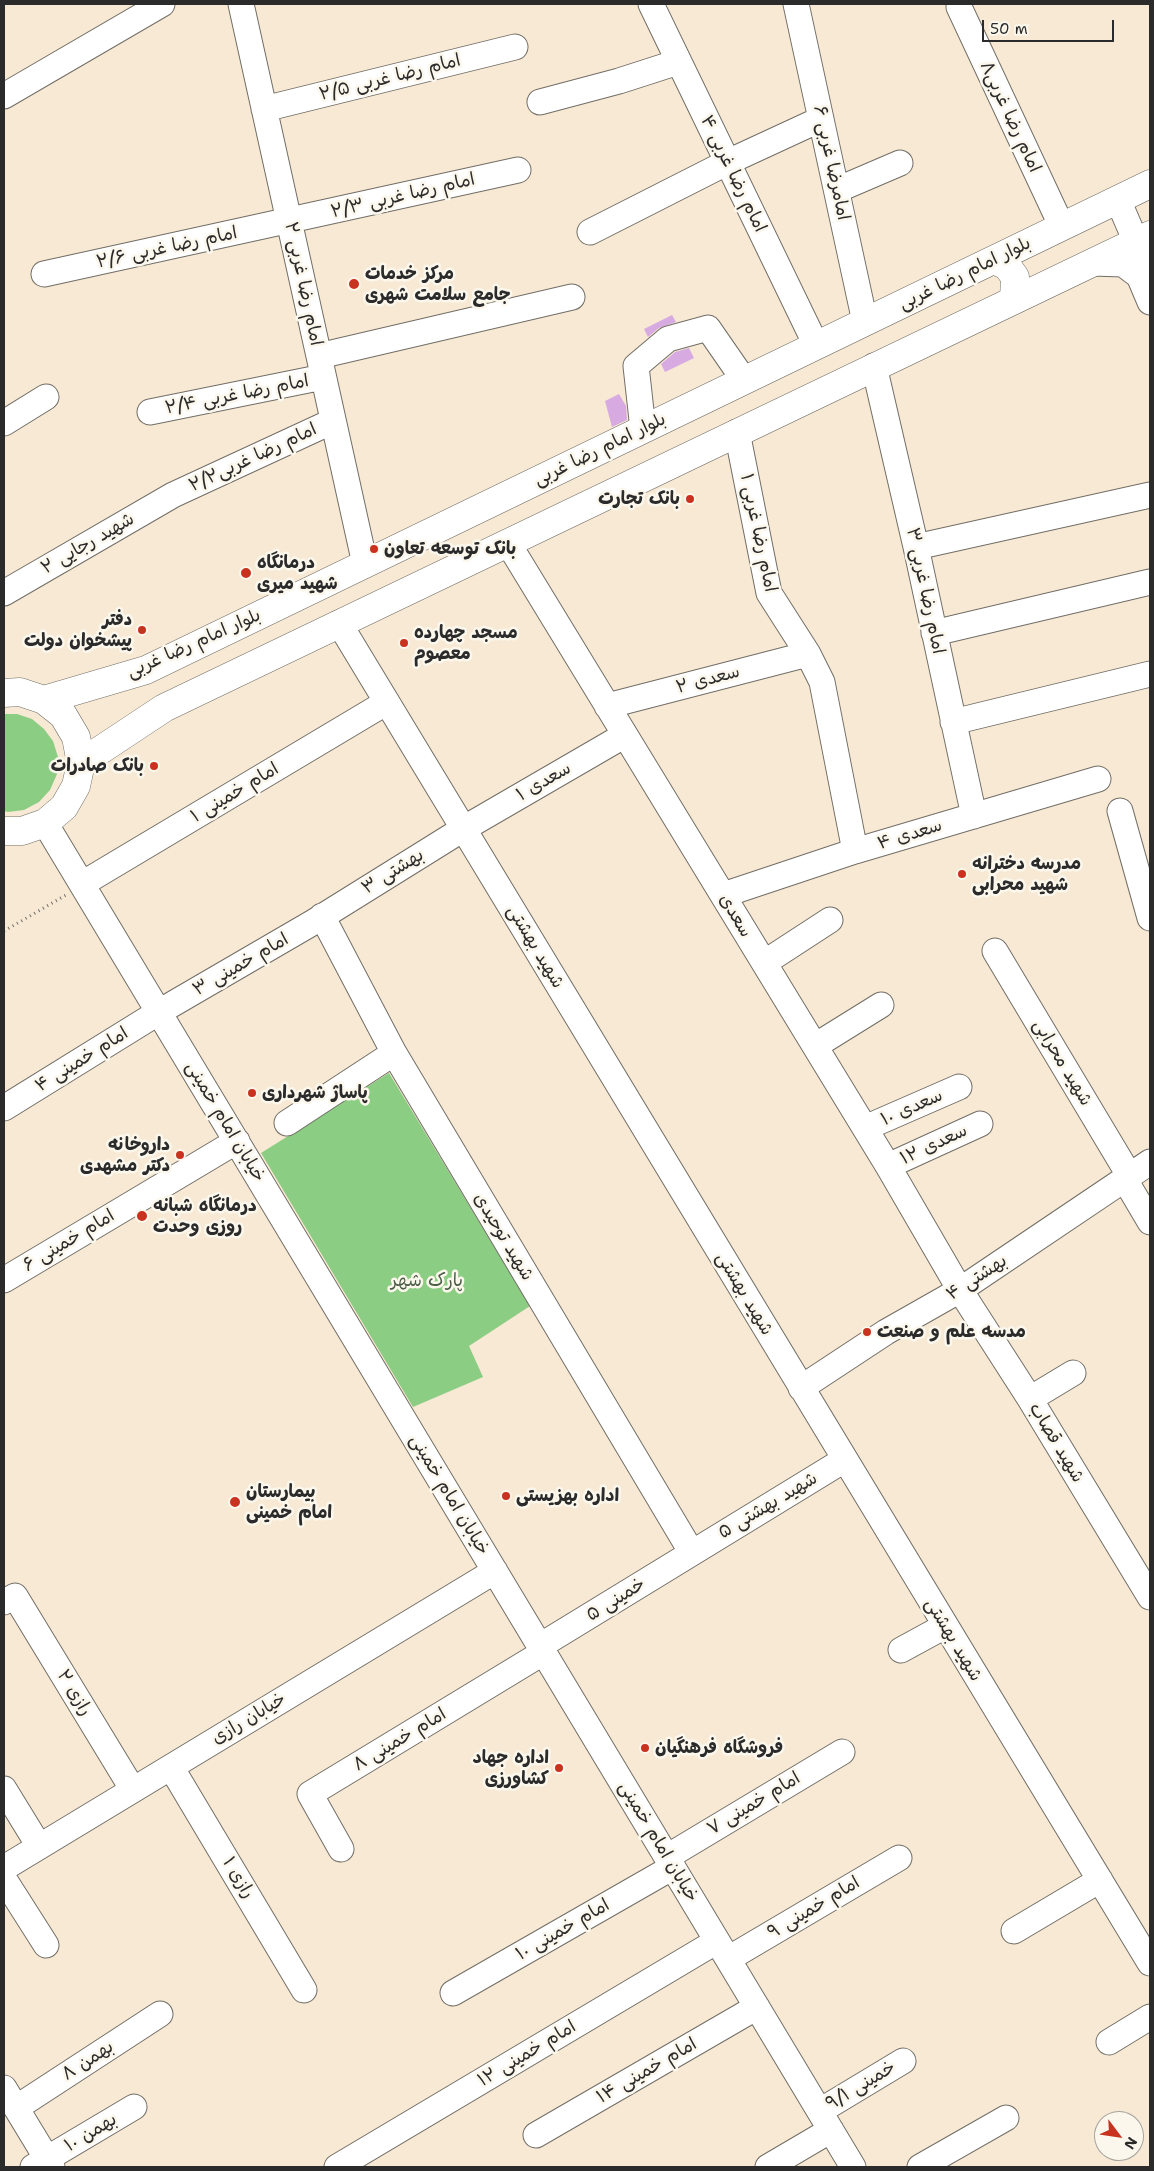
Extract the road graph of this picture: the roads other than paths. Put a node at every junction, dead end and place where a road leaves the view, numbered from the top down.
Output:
1 (162, 4) edge
2 (241, 4) edge
3 (651, 4) edge
4 (796, 4) edge
5 (959, 7) dead end
6 (516, 47) dead end
7 (678, 62) junction
8 (4, 96) edge
9 (540, 102) dead end
10 (264, 109) junction
11 (821, 119) junction
12 (728, 162) junction
13 (900, 163) dead end
14 (518, 170) dead end
15 (1150, 184) edge
16 (837, 190) junction
17 (1112, 203) junction
18 (289, 222) junction
19 (1062, 227) junction
20 (590, 232) dead end
21 (1138, 241) edge
22 (994, 260) junction
23 (1092, 262) junction
24 (1150, 271) edge
25 (44, 274) dead end
26 (572, 297) dead end
27 (1014, 300) junction
28 (1150, 302) edge
29 (865, 322) junction
30 (816, 345) junction
31 (874, 366) junction
32 (321, 367) junction
33 (744, 380) junction
34 (46, 397) dead end
35 (150, 412) dead end
36 (333, 421) junction
37 (4, 423) edge
38 (643, 429) junction
39 (737, 432) junction
40 (173, 495) joint
41 (1150, 495) edge
42 (508, 542) junction
43 (916, 547) junction
44 (365, 564) junction
45 (1150, 582) edge
46 (4, 592) edge
47 (339, 623) junction
48 (934, 633) junction
49 (808, 654) junction
50 (1150, 674) edge
51 (4, 693) edge
52 (44, 700) junction
53 (387, 702) junction
54 (607, 706) junction
55 (953, 722) junction
56 (625, 735) junction
57 (81, 763) junction
58 (1098, 779) dead end
59 (1120, 811) dead end
60 (974, 816) junction
61 (45, 823) junction
62 (463, 829) junction
63 (4, 831) edge
64 (855, 851) junction
65 (82, 884) junction
66 (722, 895) junction
67 (1148, 902) edge
68 (322, 916) junction
69 (830, 920) dead end
70 (995, 951) dead end
71 (764, 962) junction
72 (881, 1005) dead end
73 (159, 1012) junction
74 (815, 1046) junction
75 (394, 1053) junction
76 (959, 1087) dead end
77 (4, 1108) edge
78 (287, 1122) dead end
79 (980, 1124) dead end
80 (865, 1128) junction
81 (237, 1142) junction
82 (1150, 1162) edge
83 (888, 1166) junction
84 (1127, 1177) junction
85 (1150, 1222) edge
86 (4, 1280) edge
87 (960, 1290) junction
88 (1073, 1373) dead end
89 (801, 1388) junction
90 (1030, 1399) junction
91 (844, 1460) junction
92 (692, 1553) junction
93 (495, 1571) junction
94 (1150, 1597) edge
95 (9, 1599) edge
96 (945, 1626) junction
97 (542, 1649) junction
98 (901, 1650) dead end
99 (842, 1752) dead end
100 (171, 1766) junction
101 (4, 1789) edge
102 (133, 1790) junction
103 (39, 1846) junction
104 (341, 1849) dead end
105 (899, 1858) dead end
106 (670, 1862) junction
107 (4, 1868) edge
108 (4, 1879) edge
109 (1100, 1880) junction
110 (1014, 1931) dead end
111 (46, 1944) dead end
112 (723, 1950) junction
113 (1150, 1963) edge
114 (304, 1990) dead end
115 (453, 1994) dead end
116 (757, 2007) junction
117 (160, 2014) dead end
118 (1150, 2017) edge
119 (1109, 2042) dead end
120 (903, 2061) dead end
121 (10, 2098) edge
122 (134, 2107) dead end
123 (1006, 2118) dead end
124 (825, 2121) junction
125 (536, 2135) dead end
126 (44, 2165) edge
127 (337, 2167) edge
128 (768, 2167) edge
129 (853, 2167) edge
130 (920, 2167) edge

1 - 8 street
2 - 10 street, امام رضا غربی ۲
3 - 7 street, امام رضا غربی ۴
4 - 11 street, امامرضا غربی ۶
5 - 19 street, امام رضا غربی۸
6 - 10 street, امام رضا غربی ۲/۵
7 - 9 street
7 - 12 street, امام رضا غربی ۴
10 - 18 street, امام رضا غربی ۲
11 - 12 street
11 - 16 street, امامرضا غربی ۶
12 - 20 street
12 - 30 street, امام رضا غربی ۴
13 - 16 street
14 - 18 street, امام رضا غربی ۲/۳
15 - 17 main road, بلوار امام رضا غربی
16 - 29 street, امامرضا غربی ۶
17 - 19 main road, بلوار امام رضا غربی
17 - 21 street
18 - 25 street, امام رضا غربی ۲/۶
18 - 32 street, امام رضا غربی ۲
19 - 22 main road, بلوار امام رضا غربی
21 - 23 main road
21 - 24 street
22 - 27 main road
22 - 29 main road, بلوار امام رضا غربی
23 - 27 main road
23 - 28 street
26 - 32 street, امام رضا غربی ۲/۴
27 - 31 main road
29 - 30 main road, بلوار امام رضا غربی
30 - 33 main road, بلوار امام رضا غربی
31 - 39 main road
31 - 43 street, امام رضا غربی ۳
32 - 35 street, امام رضا غربی ۲/۴
32 - 36 street, امام رضا غربی ۲
33 - 38 main road, بلوار امام رضا غربی
33 - 38 street
34 - 37 street
36 - 40 street, امام رضا غربی۲/۲
36 - 44 street, امام رضا غربی ۲
38 - 44 main road, بلوار امام رضا غربی
39 - 42 main road
39 - 49 street, امام رضا غربی ۱
40 - 46 street, شهید رجایی ۲
41 - 43 street
42 - 47 main road
42 - 54 street, سعدی
43 - 48 street, امام رضا غربی ۳
44 - 52 main road, بلوار امام رضا غربی
45 - 48 street
47 - 53 street, شهید بهشتی
47 - 57 main road
48 - 55 street, امام رضا غربی ۳
49 - 54 street, سعدی ۲
49 - 64 street, امام رضا غربی ۱
50 - 55 street
51 - 52 main road
52 - 57 main road
53 - 62 street, شهید بهشتی
53 - 65 street, امام خمینی ۱
54 - 56 street, سعدی
55 - 60 street, امام رضا غربی ۳
56 - 62 street, سعدی ۱
56 - 66 street, سعدی
57 - 61 main road
58 - 60 street, سعدی ۴
59 - 67 street
60 - 64 street, سعدی ۴
61 - 63 main road
61 - 65 street, خیابان امام خمینی
62 - 68 street, بهشتی ۳
62 - 89 street, شهید بهشتی
64 - 66 street, سعدی ۴
65 - 73 street, خیابان امام خمینی
66 - 71 street, سعدی
68 - 73 street, امام خمینی ۳
68 - 75 street, شهید توحیدی
69 - 71 street
70 - 84 street, شهید محرابی
71 - 74 street, سعدی
72 - 74 street
73 - 77 street, امام خمینی ۴
73 - 81 street, خیابان امام خمینی
74 - 80 street, سعدی
75 - 78 street
75 - 92 street, شهید توحیدی
76 - 80 street, سعدی ۱۰
79 - 83 street, سعدی ۱۲
80 - 83 street, سعدی
81 - 86 street, امام خمینی ۶
81 - 93 street, خیابان امام خمینی
82 - 84 street, بهشتی ۴
83 - 87 street, سعدی
84 - 85 street, شهید محرابی
84 - 87 street, بهشتی ۴
87 - 89 street, بهشتی ۴
87 - 90 street, شهید قصاب
88 - 90 street
89 - 91 street, شهید بهشتی
90 - 94 street, شهید قصاب
91 - 92 street, شهید بهشتی ۵
91 - 96 street, شهید بهشتی
92 - 97 street, خمینی ۵
93 - 97 street, خیابان امام خمینی
93 - 100 street, خیابان رازی
95 - 102 street, رازی ۲
96 - 98 street
96 - 109 street, شهید بهشتی
97 - 104 street, امام خمینی ۸
97 - 106 street, خیابان امام خمینی
99 - 106 street, امام خمینی ۷
100 - 102 street, خیابان رازی
100 - 114 street, رازی ۱
101 - 103 street
102 - 103 street, خیابان رازی
103 - 107 street, خیابان رازی
105 - 112 street, امام خمینی ۹
106 - 112 street, خیابان امام خمینی
106 - 115 street, امام خمینی ۱۰
108 - 111 street
109 - 110 street
109 - 113 street, شهید بهشتی
112 - 116 street, خیابان امام خمینی
112 - 127 street, امام خمینی ۱۲
116 - 124 street, خیابان امام خمینی
116 - 125 street, امام خمینی ۱۴
117 - 121 street, بهمن ۸
118 - 119 street
120 - 124 street, خمینی ۹/۱
121 - 126 street
122 - 126 street, بهمن ۱۰
123 - 130 street
124 - 128 street, خمینی ۹/۱
124 - 129 street, خیابان امام خمینی

